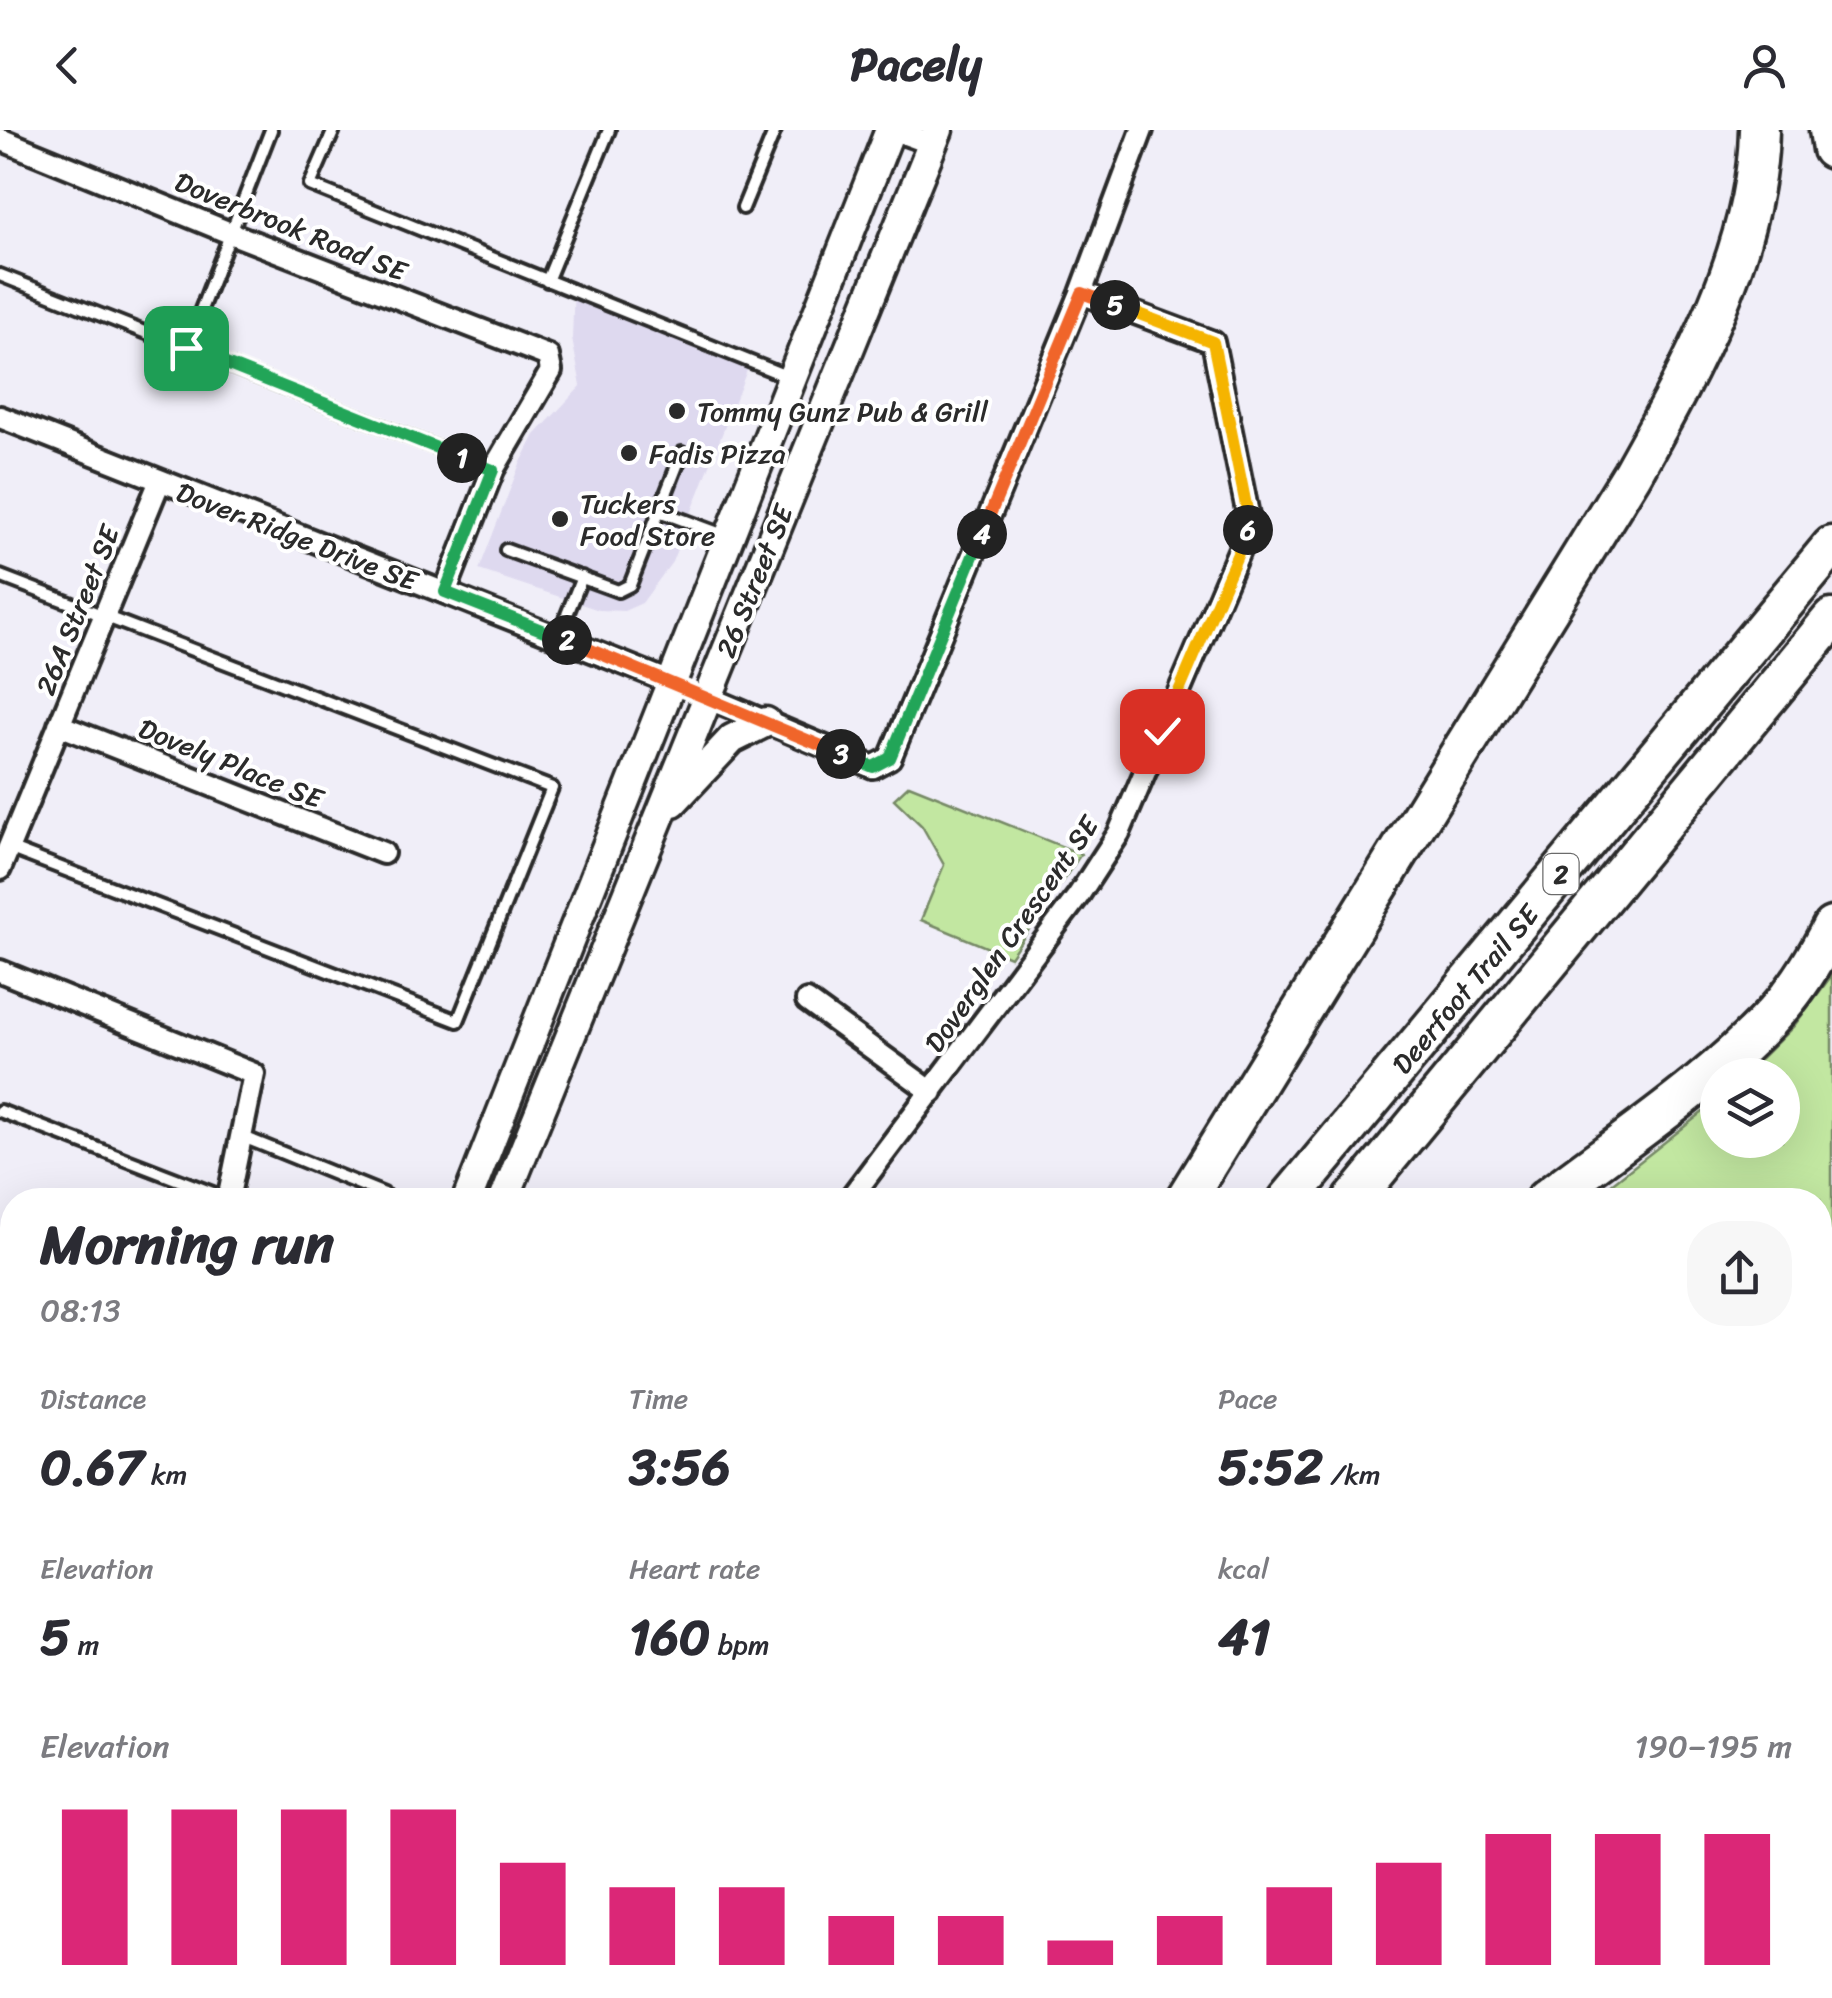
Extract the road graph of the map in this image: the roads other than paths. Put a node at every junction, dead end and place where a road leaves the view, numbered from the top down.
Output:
1 (271, 130) edge
2 (334, 130) edge
3 (609, 130) edge
4 (775, 130) edge
5 (892, 130) edge
6 (1142, 130) edge
7 (1759, 130) edge
8 (1829, 130) edge
9 (936, 137) edge
10 (0, 139) edge
11 (1832, 149) edge
12 (744, 208) dead end
13 (230, 233) junction
14 (0, 274) edge
15 (547, 281) junction
16 (1082, 293) junction
17 (186, 348) junction
18 (792, 378) junction
19 (0, 418) edge
20 (682, 453) dead end
21 (493, 470) junction
22 (159, 483) junction
23 (659, 511) junction
24 (730, 537) junction
25 (1832, 546) edge
26 (506, 550) dead end
27 (0, 576) edge
28 (582, 577) junction
29 (445, 592) junction
30 (104, 617) junction
31 (1832, 619) edge
32 (558, 637) junction
33 (673, 683) junction
34 (707, 697) junction
35 (766, 722) junction
36 (59, 725) junction
37 (658, 818) junction
38 (8, 848) junction
39 (383, 852) dead end
40 (0, 870) edge
41 (1832, 928) edge
42 (0, 971) edge
43 (808, 1002) dead end
44 (932, 1092) junction
45 (0, 1111) edge
46 (241, 1136) junction
47 (197, 1188) edge
48 (230, 1188) edge
49 (369, 1188) edge
50 (472, 1188) edge
51 (509, 1188) edge
52 (858, 1188) edge
53 (1192, 1188) edge
54 (1298, 1188) edge
55 (1363, 1188) edge
56 (1560, 1188) edge

1 - 13 lane
2 - 15 lane
3 - 15 lane
4 - 12 lane
5 - 9 street
5 - 18 street, 26 Street SE
6 - 16 street
7 - 53 highway
8 - 11 highway
9 - 34 street, 26 Street SE
10 - 13 street, Doverbrook Road SE
13 - 17 lane
13 - 21 street, Doverbrook Road SE
14 - 17 lane
15 - 18 lane
16 - 35 street
16 - 44 street, Doverglen Crescent SE
17 - 21 lane
18 - 24 street, 26 Street SE
19 - 22 street, Dover Ridge Drive SE
20 - 23 lane
21 - 29 street
22 - 29 street, Dover Ridge Drive SE
22 - 30 street, 26A Street SE
23 - 24 lane
23 - 28 lane
24 - 33 street, 26 Street SE
25 - 54 highway, Deerfoot Trail SE / 2
26 - 28 lane
27 - 30 lane
28 - 32 lane
29 - 32 street, Dover Ridge Drive SE
30 - 36 street, 26A Street SE
30 - 38 lane
31 - 55 highway, Deerfoot Trail SE / 2
32 - 33 street, Dover Ridge Drive SE
33 - 34 street, Dover Ridge Drive SE
33 - 50 street, 26 Street SE
34 - 35 street
34 - 37 street, 26 Street SE
35 - 37 street
36 - 38 street, 26A Street SE
36 - 39 street, Dovely Place SE
37 - 51 street, 26 Street SE
38 - 40 street, 26A Street SE
41 - 56 highway
42 - 46 street
43 - 44 street
44 - 52 street, Doverglen Crescent SE
45 - 47 lane
46 - 48 street
46 - 49 lane

